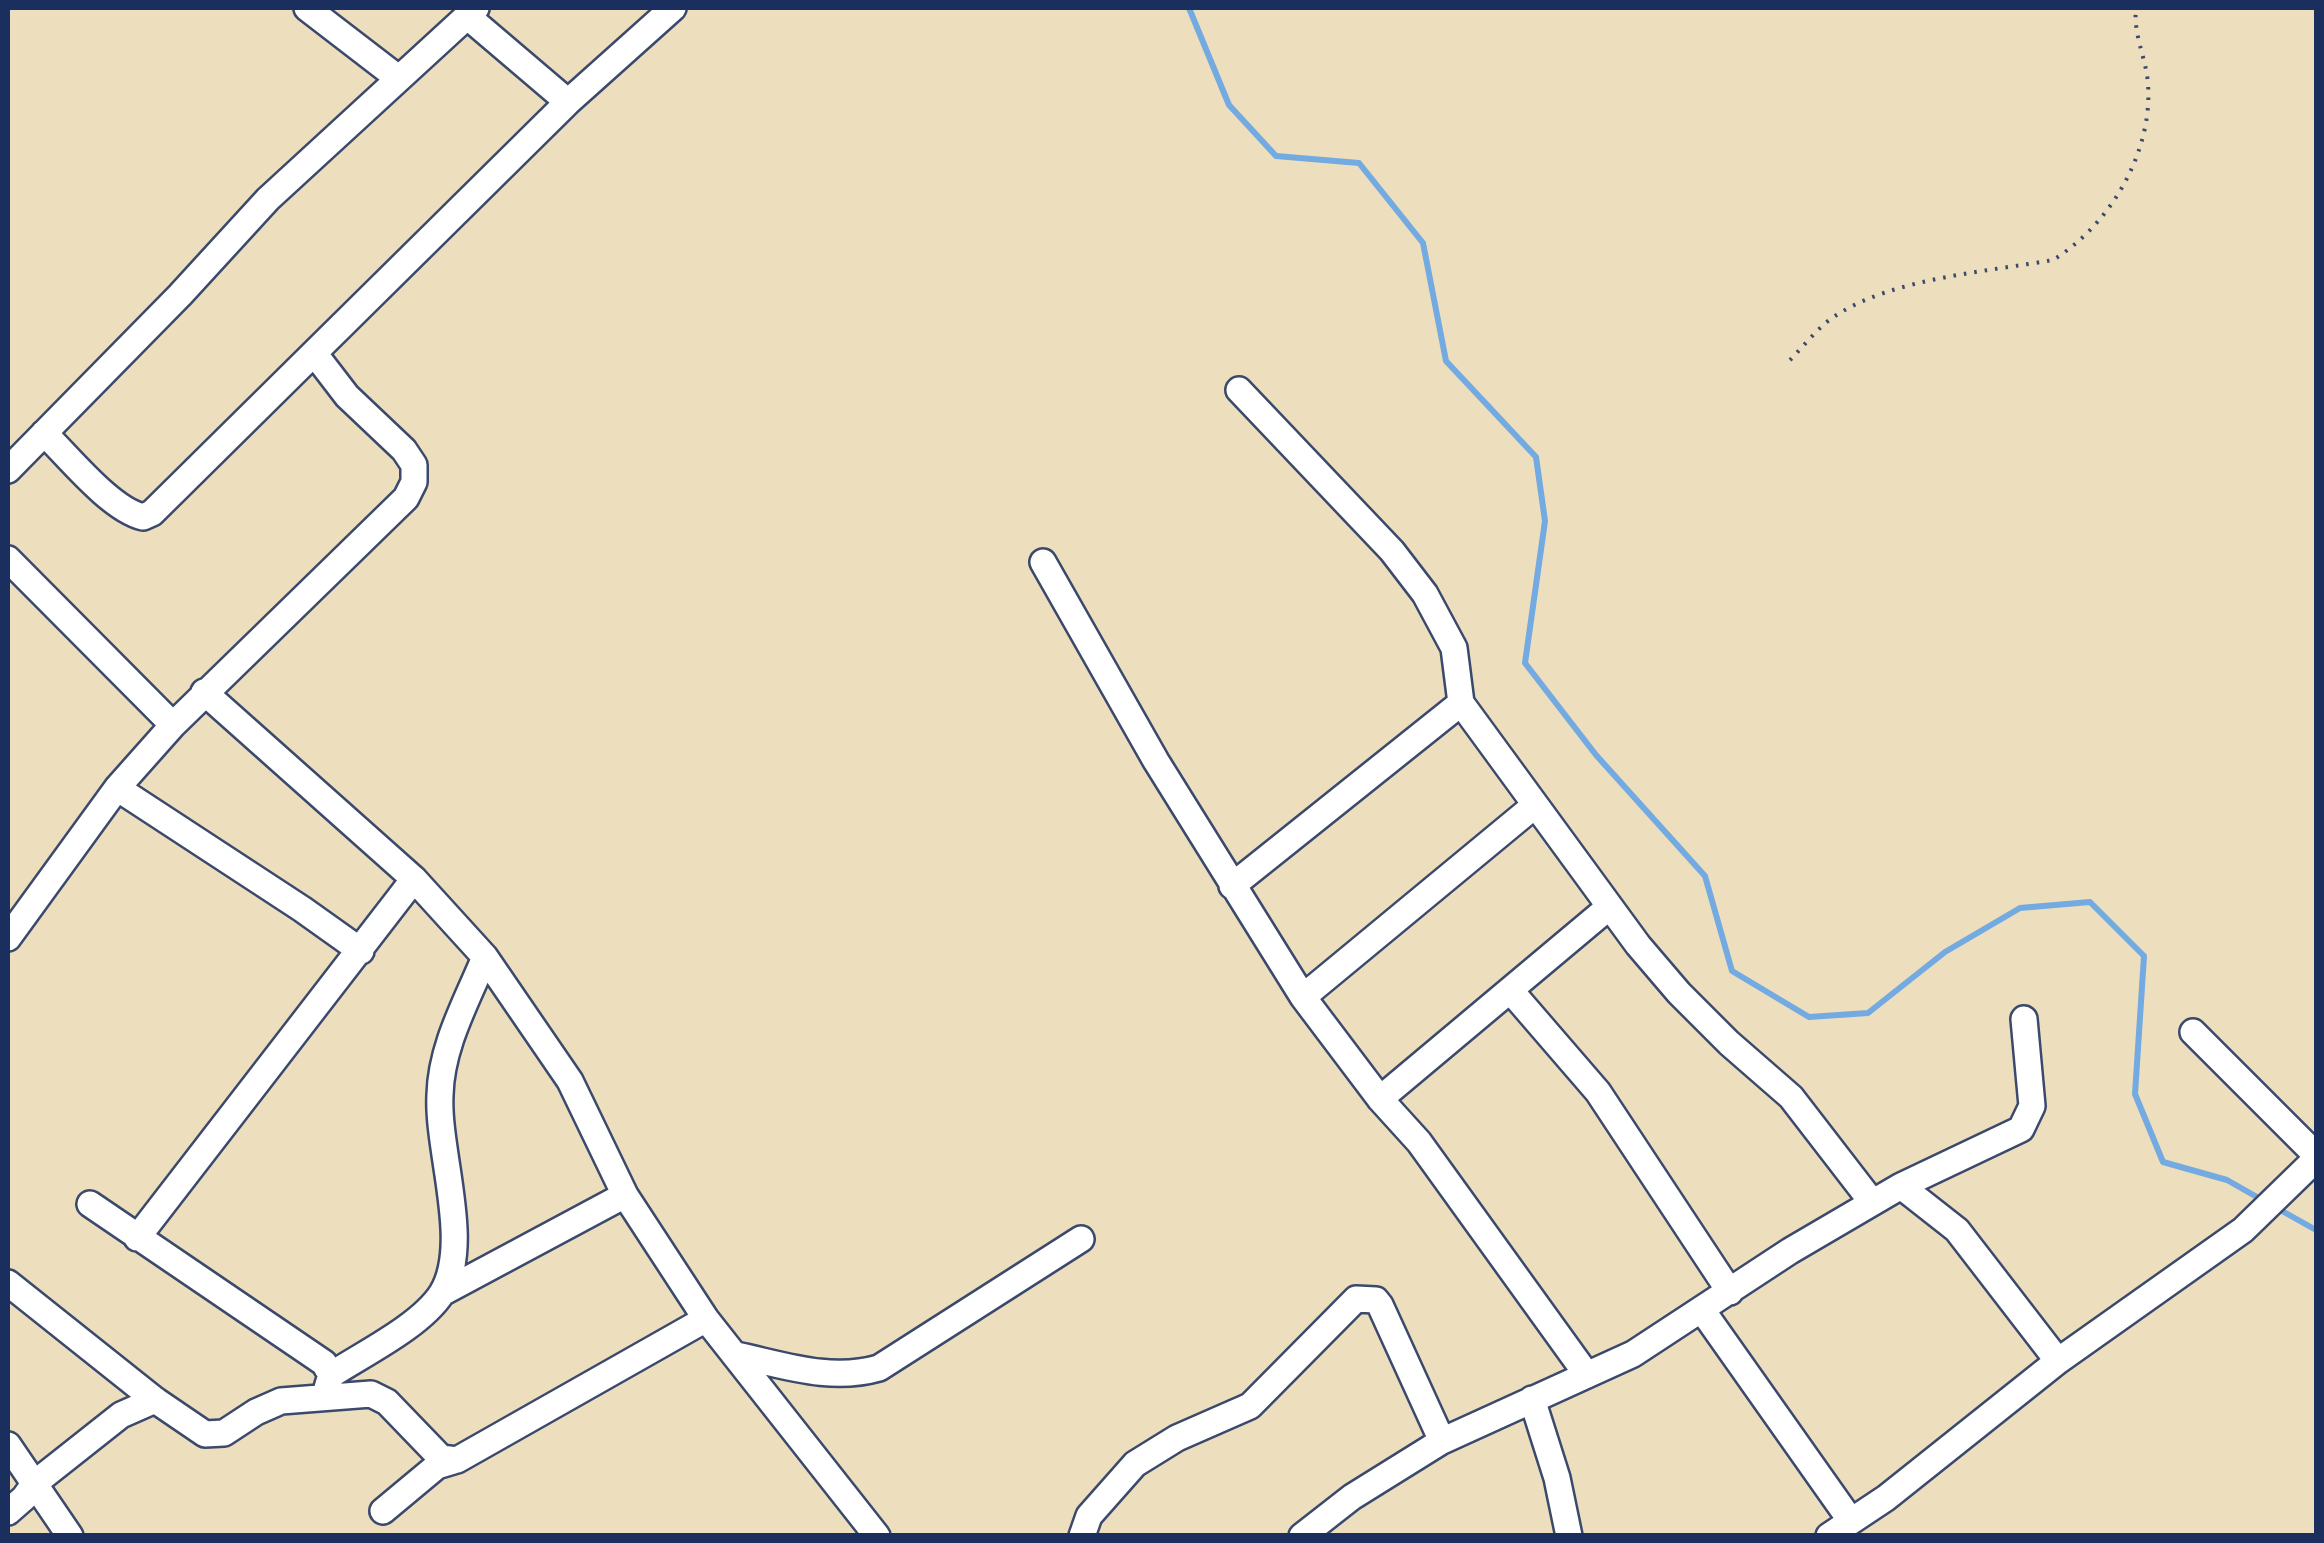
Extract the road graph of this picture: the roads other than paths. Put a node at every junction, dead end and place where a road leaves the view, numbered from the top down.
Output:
1 (307, 8) edge
2 (672, 8) edge
3 (472, 12) edge
4 (398, 78) junction
5 (568, 102) junction
6 (314, 354) junction
7 (1239, 390) dead end
8 (44, 433) junction
9 (8, 470) edge
10 (8, 558) edge
11 (1043, 562) dead end
12 (204, 692) junction
13 (1461, 702) junction
14 (172, 725) junction
15 (117, 788) junction
16 (1534, 806) junction
17 (414, 880) junction
18 (1232, 886) junction
19 (1609, 907) junction
20 (8, 936) edge
21 (360, 951) junction
22 (485, 957) junction
23 (1510, 990) junction
24 (1303, 997) junction
25 (2024, 1019) dead end
26 (2193, 1032) dead end
27 (1380, 1099) junction
28 (2316, 1157) edge
29 (1901, 1186) junction
30 (625, 1195) junction
31 (1872, 1202) junction
32 (90, 1204) dead end
33 (137, 1238) junction
34 (1081, 1239) dead end
35 (8, 1282) edge
36 (1730, 1292) junction
37 (442, 1293) junction
38 (1702, 1310) junction
39 (706, 1319) junction
40 (736, 1354) junction
41 (2058, 1361) junction
42 (330, 1375) junction
43 (1587, 1375) junction
44 (319, 1399) junction
45 (1532, 1399) junction
46 (155, 1400) junction
47 (1442, 1441) junction
48 (8, 1445) edge
49 (457, 1460) junction
50 (35, 1482) junction
51 (8, 1512) edge
52 (384, 1512) dead end
53 (1840, 1528) edge
54 (70, 1536) edge
55 (877, 1536) edge
56 (1082, 1536) edge
57 (1302, 1536) edge
58 (1569, 1536) edge

1 - 4 street
2 - 5 street
3 - 4 street
3 - 5 street
4 - 8 street
5 - 6 street
6 - 8 street
6 - 12 street
7 - 13 street
8 - 9 street
10 - 14 street
11 - 18 street
12 - 14 street
12 - 17 street
13 - 16 street
13 - 18 street
14 - 15 street
15 - 20 street
15 - 21 street
16 - 19 street
16 - 24 street
17 - 21 street
17 - 22 street
18 - 24 street
19 - 23 street
19 - 31 street
21 - 33 street
22 - 30 street
22 - 37 street
23 - 27 street
23 - 36 street
24 - 27 street
25 - 29 street
26 - 28 street
27 - 43 street
28 - 41 street
29 - 31 street
29 - 41 street
30 - 37 street
30 - 39 street
31 - 36 street
32 - 33 street
33 - 42 street
34 - 40 street
35 - 46 street
36 - 38 street
37 - 42 street
38 - 43 street
38 - 53 street
39 - 40 street
39 - 49 street
40 - 55 street
41 - 53 street
42 - 44 street
43 - 45 street
44 - 46 street
44 - 49 street
45 - 47 street
45 - 58 street
46 - 50 street
47 - 56 street
47 - 57 street
48 - 50 street
49 - 52 street
50 - 51 street
50 - 54 street

